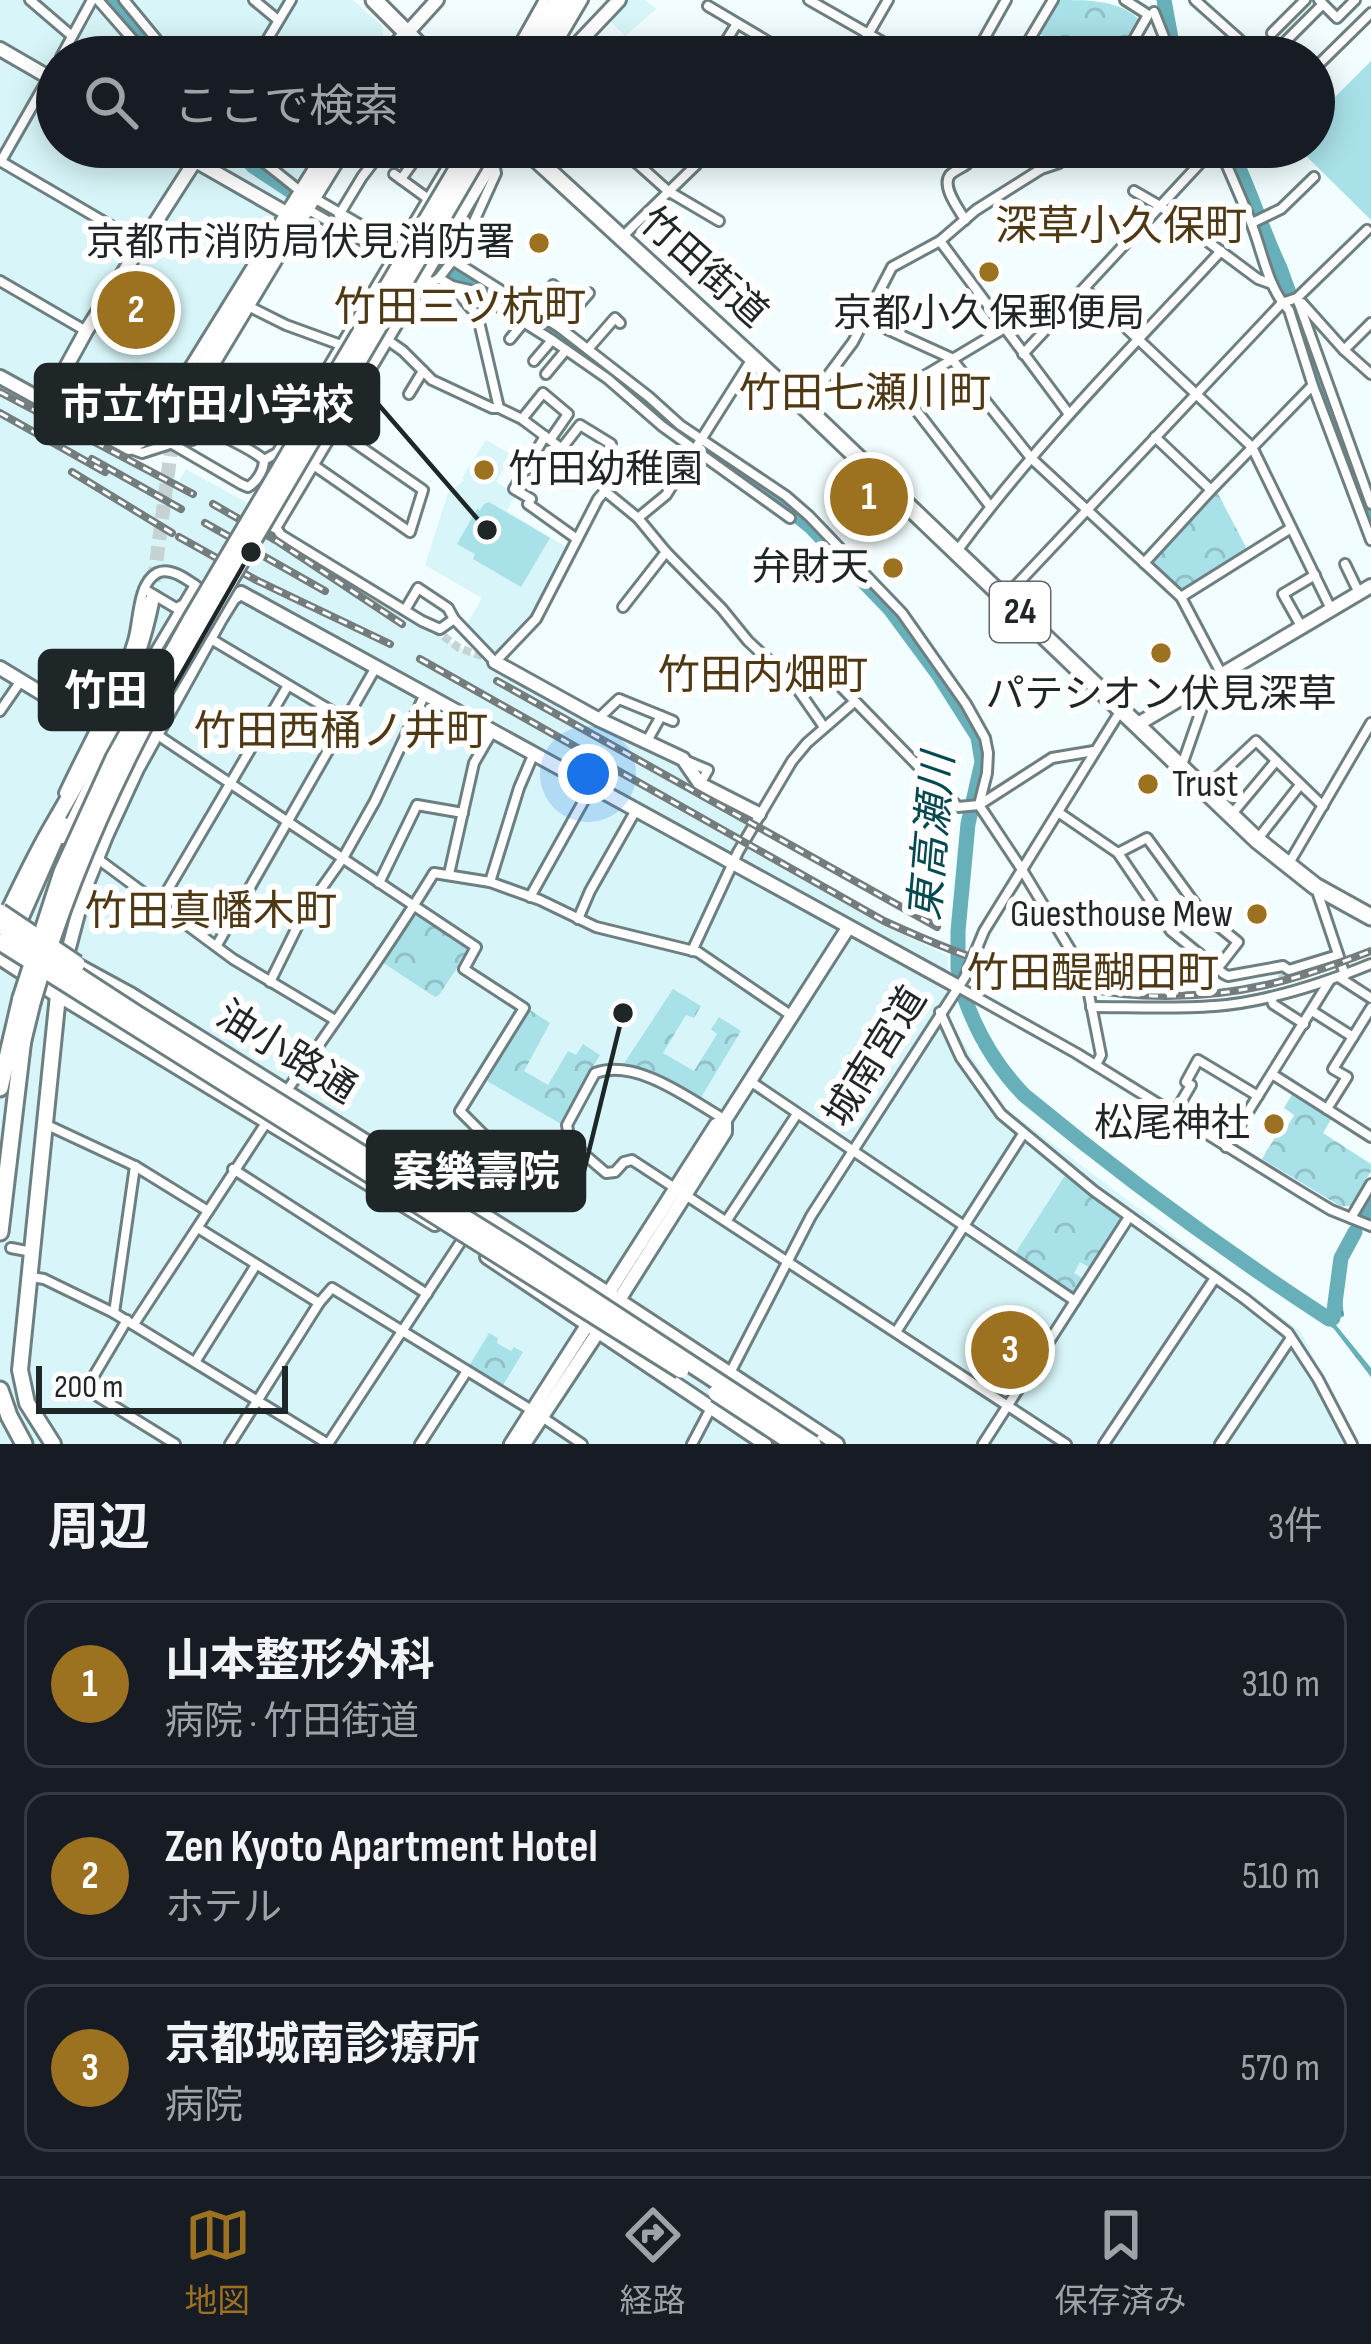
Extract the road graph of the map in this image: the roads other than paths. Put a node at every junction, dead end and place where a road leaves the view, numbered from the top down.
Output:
1 (30, 0) edge
2 (95, 0) edge
3 (124, 0) edge
4 (254, 0) edge
5 (291, 0) edge
6 (374, 0) edge
7 (436, 0) edge
8 (544, 0) edge
9 (557, 0) edge
10 (571, 0) edge
11 (583, 0) edge
12 (619, 0) edge
13 (809, 0) edge
14 (888, 0) edge
15 (1006, 0) edge
16 (1053, 0) edge
17 (1196, 0) edge
18 (1305, 0) edge
19 (1355, 0) edge
20 (1128, 1) edge
21 (1321, 2) edge
22 (1162, 3) dead end
23 (708, 6) dead end
24 (1371, 13) edge
25 (1151, 14) junction
26 (1337, 18) junction
27 (278, 20) junction
28 (736, 25) junction
29 (407, 33) junction
30 (1272, 33) dead end
31 (868, 34) junction
32 (1348, 34) junction
33 (72, 36) joint
34 (128, 36) edge
35 (154, 36) edge
36 (269, 36) edge
37 (404, 36) edge
38 (406, 36) edge
39 (410, 36) edge
40 (524, 36) edge
41 (536, 36) edge
42 (550, 36) edge
43 (562, 36) edge
44 (583, 36) edge
45 (729, 36) edge
46 (756, 36) edge
47 (872, 36) edge
48 (986, 36) edge
49 (1032, 36) edge
50 (1137, 36) edge
51 (1161, 36) edge
52 (1235, 36) edge
53 (1289, 36) edge
54 (1335, 47) edge
55 (0, 49) edge
56 (36, 69) edge
57 (36, 105) edge
58 (0, 161) edge
59 (190, 168) edge
60 (220, 168) edge
61 (268, 168) edge
62 (320, 168) edge
63 (329, 168) edge
64 (369, 168) edge
65 (409, 168) edge
66 (446, 168) edge
67 (458, 168) edge
68 (483, 168) edge
69 (484, 168) edge
70 (495, 168) edge
71 (545, 168) edge
72 (642, 168) edge
73 (694, 168) edge
74 (961, 168) edge
75 (1044, 168) edge
76 (1197, 168) edge
77 (1227, 168) edge
78 (1314, 177) dead end
79 (1134, 190) dead end
80 (668, 191) junction
81 (428, 198) junction
82 (1160, 206) junction
83 (300, 207) junction
84 (339, 215) junction
85 (965, 220) junction
86 (718, 221) dead end
87 (1254, 222) junction
88 (1366, 230) dead end
89 (620, 238) junction
90 (402, 241) junction
91 (940, 241) junction
92 (142, 244) junction
93 (1221, 251) junction
94 (436, 255) junction
95 (393, 256) junction
96 (451, 264) junction
97 (432, 277) junction
98 (0, 281) edge
99 (1273, 284) junction
100 (452, 286) junction
101 (553, 286) dead end
102 (1085, 289) junction
103 (589, 293) dead end
104 (1290, 300) junction
105 (522, 304) junction
106 (248, 306) junction
107 (577, 306) junction
108 (519, 319) junction
109 (866, 319) junction
110 (1371, 322) edge
111 (620, 323) dead end
112 (559, 327) junction
113 (1003, 329) junction
114 (86, 331) junction
115 (386, 339) junction
116 (510, 339) dead end
117 (1139, 339) junction
118 (552, 340) junction
119 (341, 345) junction
120 (566, 350) junction
121 (588, 350) junction
122 (1345, 350) junction
123 (1024, 354) junction
124 (375, 357) junction
125 (753, 358) junction
126 (951, 358) junction
127 (534, 362) dead end
128 (423, 371) junction
129 (546, 374) dead end
130 (1371, 374) edge
131 (0, 377) edge
132 (1313, 386) junction
133 (1196, 393) junction
134 (409, 394) dead end
135 (46, 402) junction
136 (805, 407) junction
137 (499, 408) junction
138 (1069, 414) junction
139 (522, 419) junction
140 (207, 424) junction
141 (175, 425) tunnel mouth
142 (152, 428) junction
143 (333, 428) junction
144 (1155, 436) junction
145 (548, 438) junction
146 (192, 440) junction
147 (170, 444) junction
148 (611, 444) dead end
149 (699, 446) junction
150 (1252, 447) junction
151 (129, 448) junction
152 (562, 448) junction
153 (185, 452) junction
154 (1031, 458) junction
155 (264, 460) junction
156 (312, 464) junction
157 (593, 473) dead end
158 (254, 483) junction
159 (1211, 490) junction
160 (289, 503) junction
161 (1371, 504) edge
162 (990, 506) junction
163 (1086, 511) junction
164 (638, 518) junction
165 (790, 518) dead end
166 (275, 526) joint
167 (1292, 528) junction
168 (578, 539) junction
169 (1371, 540) edge
170 (957, 551) junction
171 (665, 552) junction
172 (1144, 563) junction
173 (1345, 564) dead end
174 (1315, 575) junction
175 (195, 585) junction
176 (1365, 590) edge
177 (148, 596) junction
178 (1005, 597) junction
179 (1181, 597) junction
180 (184, 604) junction
181 (227, 607) junction
182 (623, 607) dead end
183 (1331, 609) junction
184 (405, 610) junction
185 (454, 619) junction
186 (1301, 626) junction
187 (209, 638) junction
188 (812, 657) dead end
189 (493, 660) junction
190 (376, 667) junction
191 (0, 668) edge
192 (1221, 673) junction
193 (20, 680) junction
194 (287, 686) junction
195 (1197, 688) junction
196 (425, 694) junction
197 (853, 703) junction
198 (1122, 709) junction
199 (0, 711) edge
200 (661, 716) junction
201 (345, 719) junction
202 (598, 719) junction
203 (673, 721) dead end
204 (1371, 723) edge
205 (1138, 724) junction
206 (97, 727) junction
207 (824, 728) junction
208 (493, 731) junction
209 (156, 734) junction
210 (647, 740) junction
211 (1095, 750) junction
212 (534, 754) junction
213 (1276, 761) junction
214 (1181, 767) junction
215 (80, 781) junction
216 (231, 783) junction
217 (1300, 785) junction
218 (592, 786) junction
219 (1204, 790) junction
220 (978, 806) junction
221 (1322, 806) junction
222 (636, 810) junction
223 (1058, 812) junction
224 (463, 813) junction
225 (759, 814) junction
226 (1231, 816) junction
227 (288, 821) junction
228 (58, 830) junction
229 (1257, 841) junction
230 (1118, 854) junction
231 (49, 857) junction
232 (96, 858) junction
233 (343, 858) junction
234 (733, 864) junction
235 (1288, 866) junction
236 (1021, 868) junction
237 (449, 874) junction
238 (490, 882) junction
239 (380, 883) junction
240 (1315, 886) junction
241 (530, 897) junction
242 (160, 903) junction
243 (414, 906) junction
244 (1368, 917) edge
245 (578, 920) junction
246 (3, 924) edge
247 (848, 928) junction
248 (217, 945) junction
249 (692, 951) junction
250 (1, 955) edge
251 (1338, 955) junction
252 (67, 959) junction
253 (1371, 964) edge
254 (1217, 968) junction
255 (1338, 977) junction
256 (270, 982) junction
257 (957, 986) junction
258 (58, 995) junction
259 (1270, 997) junction
260 (1371, 998) edge
261 (27, 1000) junction
262 (1091, 1007) junction
263 (1371, 1008) edge
264 (1312, 1011) junction
265 (940, 1012) junction
266 (792, 1016) junction
267 (334, 1020) junction
268 (1304, 1024) junction
269 (1352, 1037) junction
270 (23, 1038) junction
271 (1096, 1065) junction
272 (1272, 1074) junction
273 (1, 1080) edge
274 (751, 1081) junction
275 (286, 1093) junction
276 (1258, 1096) junction
277 (1327, 1109) junction
278 (797, 1114) junction
279 (1174, 1114) junction
280 (725, 1120) junction
281 (266, 1123) junction
282 (44, 1124) junction
283 (1023, 1134) junction
284 (1371, 1137) edge
285 (1226, 1147) junction
286 (853, 1151) junction
287 (0, 1165) edge
288 (135, 1166) junction
289 (233, 1169) junction
290 (1371, 1184) edge
291 (681, 1190) junction
292 (208, 1210) junction
293 (482, 1213) junction
294 (1129, 1217) junction
295 (1351, 1218) junction
296 (727, 1220) junction
297 (1370, 1225) edge
298 (964, 1226) junction
299 (197, 1228) junction
300 (0, 1232) edge
301 (462, 1240) junction
302 (10, 1248) dead end
303 (32, 1252) junction
304 (486, 1256) junction
305 (788, 1260) junction
306 (256, 1264) junction
307 (30, 1277) junction
308 (1215, 1278) junction
309 (427, 1294) junction
310 (614, 1297) junction
311 (1075, 1301) junction
312 (319, 1303) junction
313 (115, 1313) junction
314 (131, 1322) junction
315 (593, 1328) junction
316 (402, 1331) junction
317 (896, 1331) junction
318 (1291, 1338) junction
319 (195, 1362) junction
320 (467, 1371) junction
321 (730, 1374) junction
322 (0, 1390) edge
323 (257, 1399) junction
324 (1008, 1406) junction
325 (711, 1409) junction
326 (537, 1414) junction
327 (1345, 1430) junction
328 (24, 1444) edge
329 (53, 1444) edge
330 (175, 1444) edge
331 (230, 1444) edge
332 (328, 1444) edge
333 (420, 1444) edge
334 (511, 1444) edge
335 (524, 1444) edge
336 (582, 1444) edge
337 (692, 1444) edge
338 (765, 1444) edge
339 (794, 1444) edge
340 (813, 1444) edge
341 (837, 1444) edge
342 (983, 1444) edge
343 (1066, 1444) edge
344 (1104, 1444) edge
345 (1220, 1444) edge
346 (1335, 1444) edge
347 (1352, 1444) edge

1 - 33 street
2 - 33 street
2 - 34 street
3 - 35 street
4 - 27 street
5 - 27 street
6 - 29 highway
7 - 29 street
8 - 40 street
9 - 41 highway
10 - 42 highway
11 - 43 street
12 - 44 street
13 - 31 street
14 - 31 street
15 - 48 street
16 - 49 street
17 - 52 street
18 - 30 street
19 - 26 street
20 - 25 street
21 - 26 street
21 - 53 street
22 - 25 street
23 - 28 street
24 - 32 street
25 - 50 street
25 - 51 street
26 - 32 street
27 - 36 street
28 - 45 street
28 - 46 street
29 - 37 main road
29 - 38 main road
29 - 39 highway
31 - 47 street
32 - 54 street
55 - 56 street
57 - 58 street
58 - 92 street
59 - 92 street
60 - 83 street
61 - 83 street
62 - 83 main road
63 - 83 main road
64 - 84 street
65 - 81 street
66 - 81 street
67 - 261 highway, bridge
68 - 261 highway, bridge
69 - 94 street
70 - 96 street
71 - 89 highway, 竹田街道 / 24
72 - 80 street
73 - 80 street
74 - 85 street
75 - 85 street
76 - 82 street
77 - 87 street
78 - 87 street
79 - 82 street
80 - 86 street
80 - 89 street
81 - 90 street
82 - 93 street
82 - 102 street
83 - 84 street
83 - 95 street
83 - 106 street
83 - 141 main road
83 - 142 street
84 - 90 street
85 - 91 street
87 - 99 street
88 - 104 street
89 - 125 highway, 竹田街道 / 24
90 - 94 street
90 - 95 street
91 - 109 street
91 - 113 street
92 - 114 street
93 - 99 street
93 - 117 street
94 - 96 street
94 - 97 street
95 - 97 street
95 - 119 street
96 - 97 street
96 - 105 street
97 - 100 street
97 - 115 street
98 - 114 street
99 - 104 street
100 - 108 street
100 - 137 street
101 - 107 street
102 - 117 street
102 - 123 street
103 - 107 street
104 - 122 street
104 - 132 street
104 - 133 street
104 - 161 street
105 - 108 street
105 - 112 street
106 - 119 street
106 - 140 street
107 - 112 street
108 - 116 street
108 - 118 street
109 - 126 street
109 - 136 street
110 - 122 street
111 - 121 street
112 - 121 street
113 - 123 street
113 - 126 street
114 - 135 street
115 - 124 street
115 - 128 street
117 - 133 street
117 - 138 street
118 - 120 street
118 - 127 street
119 - 124 street
119 - 155 street
120 - 129 street
120 - 149 street
121 - 149 street
122 - 130 street
123 - 138 street
124 - 143 street
125 - 136 highway, 竹田街道 / 24
125 - 149 street
126 - 154 street
126 - 162 street
128 - 134 street
128 - 137 street
131 - 135 street
132 - 150 street
132 - 169 street
133 - 144 street
133 - 150 street
135 - 151 street
136 - 170 highway, 竹田街道 / 24
137 - 139 street
138 - 154 street
139 - 145 street
139 - 145 street
140 - 146 street
140 - 155 street
142 - 146 street
142 - 147 street
142 - 151 street
143 - 156 street
143 - 156 street
144 - 159 street
144 - 163 street
145 - 152 street
145 - 168 street
146 - 153 street
147 - 151 street
147 - 153 street
148 - 152 street
149 - 164 street
149 - 165 street
149 - 220 street
150 - 159 street
150 - 167 street
152 - 157 street
153 - 158 street
154 - 162 street
154 - 163 street
155 - 158 street
156 - 160 street
158 - 160 street
159 - 172 street
160 - 166 street
162 - 170 street
163 - 172 street
163 - 178 street
164 - 168 street
164 - 171 street
166 - 184 street
167 - 174 street
167 - 179 street
168 - 189 street
170 - 178 highway, 竹田街道 / 24
171 - 182 street
171 - 207 street
172 - 179 street
173 - 176 street
174 - 183 street
174 - 186 street
175 - 177 street
175 - 180 street
175 - 181 street
176 - 183 street
177 - 180 street
177 - 206 street
177 - 215 main road
178 - 198 highway, 竹田街道 / 24
179 - 192 street
180 - 228 street
181 - 187 street
181 - 190 street
183 - 186 street
184 - 185 street
184 - 185 street
185 - 189 street
186 - 192 street
187 - 194 street
187 - 209 street
188 - 197 street
189 - 202 street
190 - 196 street
190 - 201 street
191 - 193 street
192 - 195 street
193 - 199 street
193 - 206 street
194 - 201 street
194 - 216 street
195 - 205 street
195 - 214 street
196 - 208 street
196 - 233 street
197 - 207 street
197 - 220 street
198 - 205 highway, 竹田街道 / 24
198 - 211 street, 城南宮道
200 - 202 street
200 - 203 street
200 - 210 street
201 - 227 street
202 - 210 street
204 - 221 street
205 - 214 highway, 竹田街道 / 24
206 - 228 street
207 - 225 street
208 - 212 street
208 - 224 street
209 - 216 street
209 - 232 street
210 - 225 street
211 - 220 street
211 - 223 street, 城南宮道
212 - 218 street
212 - 238 street
213 - 217 street
213 - 219 street
213 - 226 street
214 - 219 highway, 竹田街道 / 24
215 - 228 main road
215 - 231 main road
216 - 227 street
216 - 242 street
217 - 221 street
217 - 229 street
218 - 222 street
218 - 241 street
219 - 226 highway, 竹田街道 / 24
220 - 236 street
221 - 235 street
222 - 234 street
222 - 245 street
223 - 230 street
223 - 236 street, 城南宮道
224 - 237 street
224 - 239 street
225 - 234 street
226 - 229 highway, 竹田街道 / 24
227 - 233 street
227 - 248 street
228 - 231 street
228 - 232 street
228 - 246 main road
229 - 235 highway, 竹田街道 / 24
230 - 254 street
230 - 254 street
231 - 246 main road
232 - 242 street
232 - 252 street
233 - 239 street
233 - 256 street
234 - 247 street
234 - 249 street
235 - 240 highway, 竹田街道 / 24
236 - 257 street, 城南宮道
236 - 262 street
237 - 238 street
237 - 243 street
238 - 241 street
239 - 243 street
240 - 244 highway, 竹田街道 / 24
240 - 251 street
241 - 245 street
242 - 248 street
243 - 267 street
243 - 293 street
245 - 249 street
246 - 250 main road
246 - 252 main road, 油小路通
246 - 293 highway, bridge
246 - 340 highway, bridge
247 - 257 street
247 - 266 street
248 - 256 street
249 - 266 street
250 - 258 main road, 油小路通
250 - 304 highway, bridge
250 - 339 highway, bridge
251 - 254 street
251 - 255 street
252 - 258 main road
252 - 275 street, 油小路通
253 - 255 street
255 - 259 street
255 - 260 street
255 - 264 street
256 - 267 street
257 - 265 street, 城南宮道
257 - 271 street
258 - 281 street, 油小路通
258 - 282 main road
259 - 262 street
259 - 268 street
261 - 270 highway
261 - 273 highway
262 - 271 street
263 - 269 street
264 - 268 street
264 - 269 street
265 - 283 street
265 - 286 street, 城南宮道
266 - 274 street
267 - 275 street
268 - 272 street
269 - 277 street
270 - 287 highway
270 - 300 highway
271 - 279 street
272 - 276 street
272 - 277 street
274 - 278 street
274 - 280 street
275 - 281 street
275 - 293 street, 油小路通
276 - 279 street
276 - 285 street
277 - 284 street
278 - 286 street
278 - 296 street
279 - 285 street
280 - 291 street
280 - 291 street
281 - 289 street
281 - 301 street, 油小路通
282 - 288 street
282 - 303 main road
283 - 294 street
283 - 298 street
285 - 295 street
286 - 298 street
286 - 305 street, 城南宮道
288 - 292 street
288 - 313 street
289 - 292 street
289 - 309 street
290 - 295 street
291 - 296 street
291 - 310 street
292 - 299 street
293 - 310 street, 油小路通
294 - 308 street
294 - 311 street
295 - 297 street
296 - 305 street
298 - 311 street
298 - 317 street
299 - 306 street
299 - 314 street
301 - 304 street, 油小路通
301 - 309 street
302 - 303 street
303 - 307 main road
304 - 315 street, 油小路通
305 - 317 street
305 - 321 street, 城南宮道
306 - 312 street
306 - 319 street
307 - 313 street
307 - 329 main road
308 - 318 street
308 - 344 street
309 - 316 street
310 - 315 street
310 - 321 street, 油小路通
311 - 324 street
312 - 316 street
312 - 323 street
313 - 314 street
314 - 319 street
314 - 330 street
315 - 325 street, 油小路通
315 - 326 street
316 - 320 street
316 - 332 street
317 - 324 street
318 - 327 street
318 - 345 street
319 - 323 street
320 - 326 street
320 - 333 street
321 - 325 street, 城南宮道
321 - 341 street, 油小路通
322 - 328 highway
323 - 331 street
323 - 332 street
324 - 342 street
324 - 343 street
325 - 337 street, 城南宮道
325 - 338 street, 油小路通
326 - 334 street
326 - 335 street
326 - 336 street
327 - 346 street
327 - 347 street

